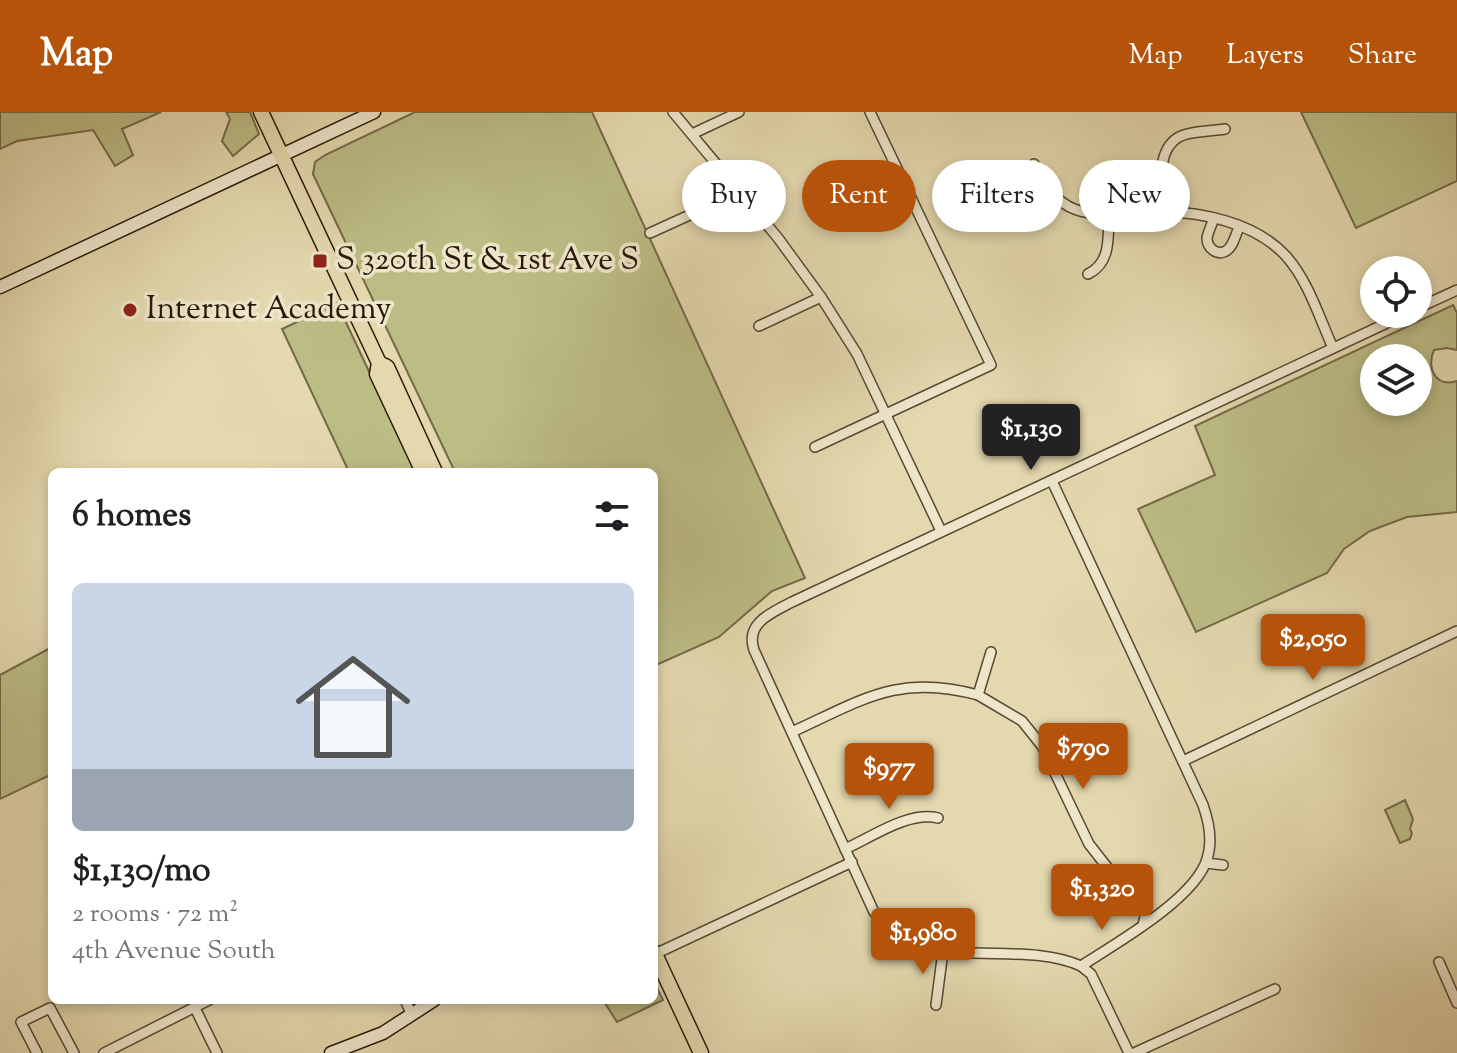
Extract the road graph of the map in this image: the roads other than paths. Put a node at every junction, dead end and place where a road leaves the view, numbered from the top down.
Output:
1 (261, 112) edge
2 (374, 112) edge
3 (673, 112) edge
4 (739, 112) edge
5 (870, 112) edge
6 (1225, 129) dead end
7 (692, 134) junction
8 (281, 155) junction
9 (712, 160) edge
10 (1163, 160) edge
11 (1190, 215) edge
12 (682, 218) edge
13 (1214, 218) junction
14 (1239, 227) junction
15 (773, 232) edge
16 (1107, 232) edge
17 (650, 233) dead end
18 (1088, 274) dead end
19 (0, 287) edge
20 (1457, 290) edge
21 (821, 297) junction
22 (1432, 302) edge
23 (759, 326) dead end
24 (1376, 328) edge
25 (1333, 348) junction
26 (379, 363) junction
27 (886, 414) junction
28 (815, 447) dead end
29 (421, 468) edge
30 (433, 468) edge
31 (1052, 481) junction
32 (941, 531) junction
33 (1457, 631) edge
34 (991, 652) dead end
35 (978, 695) junction
36 (792, 732) junction
37 (1183, 761) junction
38 (938, 818) dead end
39 (845, 849) junction
40 (852, 862) junction
41 (1206, 863) junction
42 (1223, 865) dead end
43 (1143, 925) junction
44 (658, 951) edge
45 (943, 951) junction
46 (658, 962) edge
47 (1439, 962) dead end
48 (1081, 966) junction
49 (1275, 989) dead end
50 (1457, 1003) edge
51 (202, 1004) edge
52 (407, 1004) edge
53 (428, 1004) edge
54 (936, 1005) dead end
55 (195, 1008) junction
56 (412, 1015) junction
57 (37, 1053) edge
58 (74, 1053) edge
59 (104, 1053) edge
60 (217, 1053) edge
61 (331, 1053) edge
62 (701, 1053) edge
63 (1131, 1053) edge

1 - 8 main road
2 - 8 main road
3 - 7 street
4 - 7 street
5 - 27 street
6 - 10 street
7 - 9 street
8 - 19 main road
8 - 26 main road
11 - 13 street
12 - 17 street
13 - 14 street
13 - 14 street
14 - 25 street
15 - 21 street
16 - 18 street
20 - 22 street
21 - 23 street
21 - 27 street
24 - 25 street
25 - 31 street
26 - 29 main road
26 - 30 main road
27 - 28 street
27 - 32 street
31 - 32 street
31 - 37 street
32 - 36 street
33 - 37 street
34 - 35 street
35 - 36 street
35 - 43 street
36 - 39 street
37 - 41 street
38 - 39 street
39 - 40 street
40 - 44 street
40 - 45 street
41 - 42 street
41 - 43 street
43 - 48 street
45 - 48 street
45 - 54 street
46 - 62 main road
47 - 50 street
48 - 63 street
49 - 63 street
51 - 55 street
52 - 56 street
53 - 56 main road
55 - 59 street
55 - 60 street
56 - 61 main road
57 - 58 street

